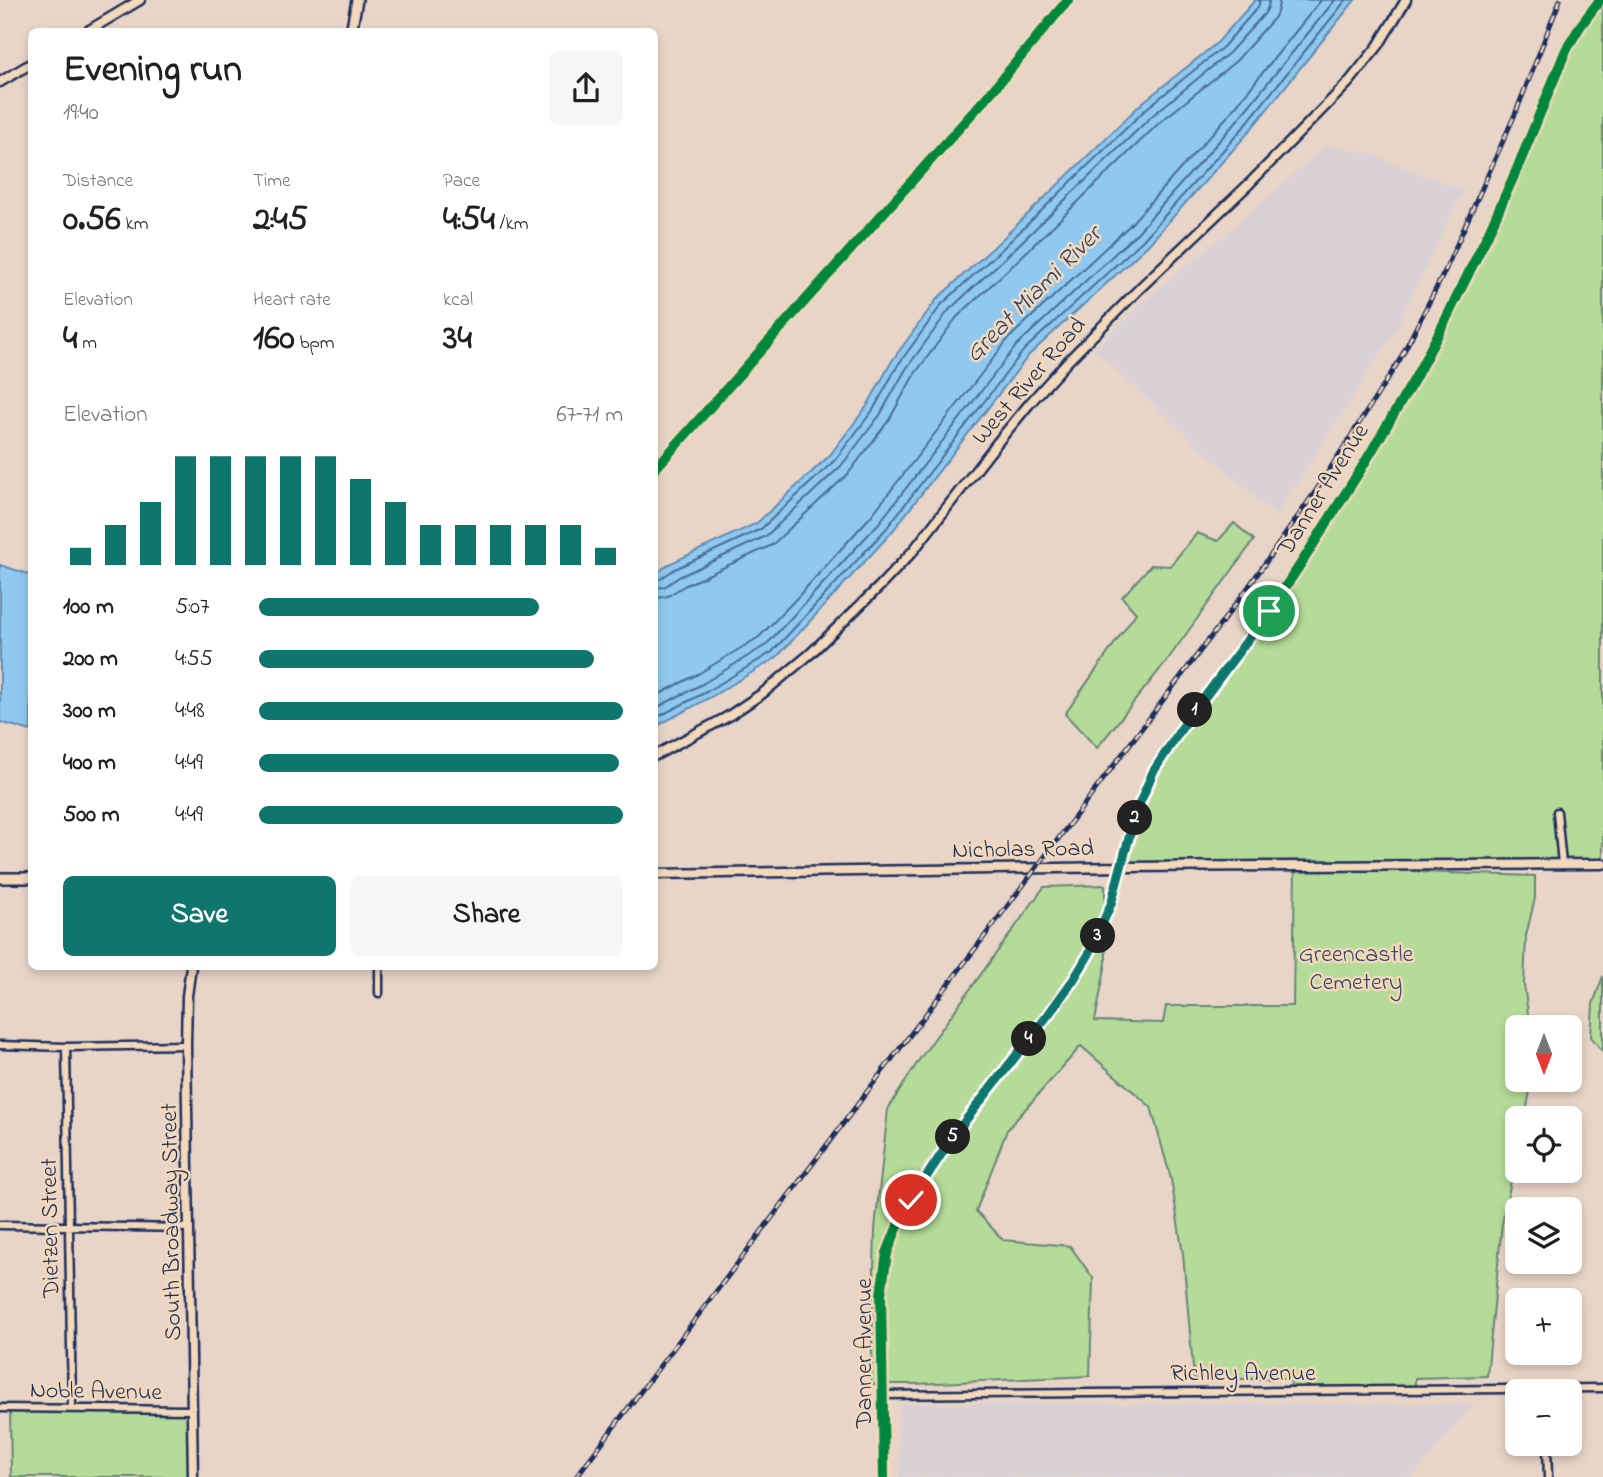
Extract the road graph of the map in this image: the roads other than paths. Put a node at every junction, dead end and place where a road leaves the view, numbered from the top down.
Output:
1 (139, 0) edge
2 (358, 0) edge
3 (1406, 0) edge
4 (1600, 0) edge
5 (93, 28) edge
6 (353, 28) edge
7 (28, 65) edge
8 (0, 82) edge
9 (658, 754) edge
10 (1557, 811) dead end
11 (1562, 864) junction
12 (1603, 864) edge
13 (1122, 867) junction
14 (658, 874) edge
15 (0, 878) edge
16 (28, 878) edge
17 (191, 970) edge
18 (379, 970) edge
19 (379, 993) dead end
20 (0, 1045) edge
21 (186, 1045) junction
22 (66, 1047) junction
23 (0, 1226) edge
24 (68, 1227) junction
25 (189, 1228) junction
26 (1603, 1388) edge
27 (1582, 1389) edge
28 (1505, 1390) edge
29 (883, 1395) junction
30 (0, 1408) edge
31 (72, 1408) junction
32 (192, 1410) junction
33 (1547, 1456) edge
34 (192, 1477) edge
35 (884, 1477) edge
36 (1548, 1477) edge

1 - 5 street
2 - 6 main road
3 - 9 street, West River Road
4 - 13 street, Danner Avenue
7 - 8 street
10 - 11 street
11 - 12 street, Nicholas Road
11 - 13 street, Nicholas Road
13 - 14 street, Nicholas Road
13 - 29 street, Danner Avenue
15 - 16 main road
17 - 21 street, South Broadway Street
18 - 19 street
20 - 22 street
21 - 22 street
21 - 25 street, South Broadway Street
22 - 24 street, Dietzen Street
23 - 24 street
24 - 25 street
24 - 31 street, Dietzen Street
25 - 32 street, South Broadway Street
26 - 27 street, Richley Avenue
28 - 29 street, Richley Avenue
29 - 35 street, Danner Avenue
30 - 31 street, Noble Avenue
31 - 32 street, Noble Avenue
32 - 34 street, South Broadway Street
33 - 36 street

